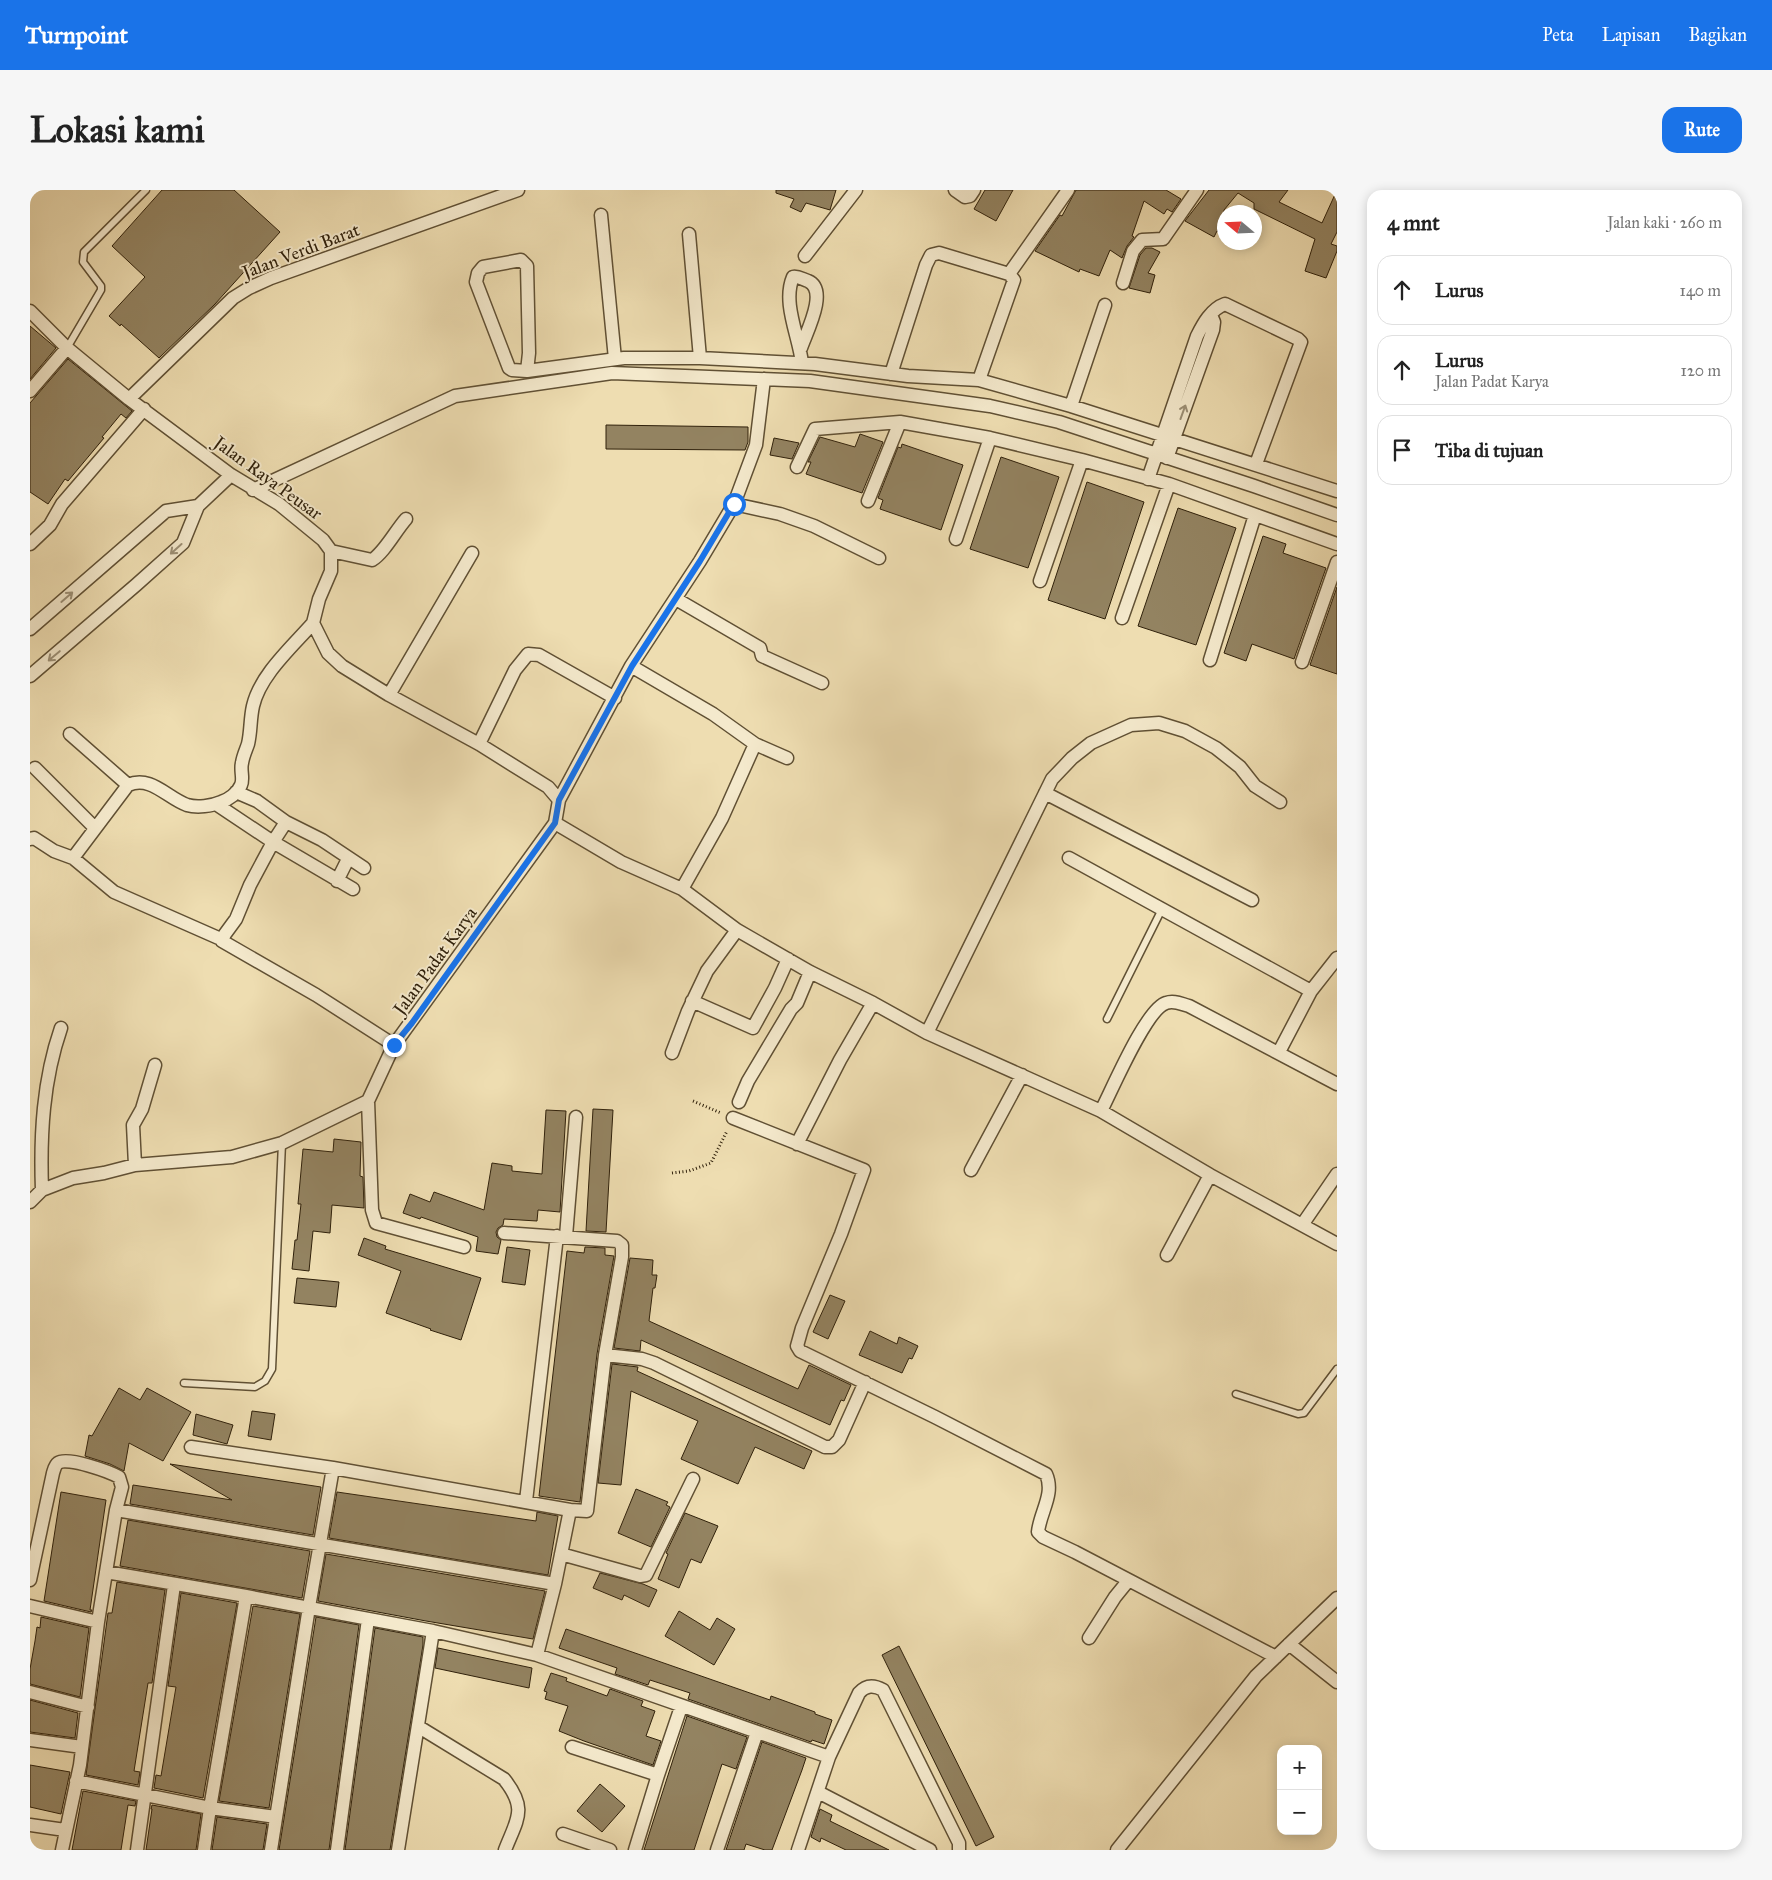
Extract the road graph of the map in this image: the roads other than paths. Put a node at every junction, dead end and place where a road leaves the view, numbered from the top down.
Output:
1 (146, 190) edge
2 (518, 190) edge
3 (856, 190) edge
4 (955, 190) edge
5 (974, 190) edge
6 (1068, 190) edge
7 (1198, 190) edge
8 (601, 215) dead end
9 (690, 234) dead end
10 (805, 256) dead end
11 (1009, 274) junction
12 (1123, 282) dead end
13 (1106, 306) dead end
14 (30, 311) edge
15 (67, 348) junction
16 (800, 348) junction
17 (700, 358) junction
18 (615, 359) junction
19 (802, 363) junction
20 (527, 371) junction
21 (891, 374) junction
22 (764, 379) junction
23 (979, 380) junction
24 (30, 391) edge
25 (129, 399) junction
26 (1071, 406) junction
27 (144, 409) junction
28 (900, 422) junction
29 (1168, 436) junction
30 (990, 438) junction
31 (1162, 456) junction
32 (1082, 460) junction
33 (1256, 464) junction
34 (797, 467) dead end
35 (231, 475) junction
36 (1148, 478) junction
37 (1169, 484) junction
38 (253, 490) junction
39 (1337, 491) edge
40 (868, 501) dead end
41 (734, 504) junction
42 (198, 506) junction
43 (1255, 515) junction
44 (1337, 515) edge
45 (406, 519) dead end
46 (956, 539) dead end
47 (30, 544) edge
48 (1337, 544) edge
49 (331, 551) junction
50 (472, 554) dead end
51 (879, 558) dead end
52 (1337, 562) edge
53 (1040, 581) dead end
54 (676, 599) junction
55 (1122, 618) dead end
56 (313, 623) junction
57 (30, 629) edge
58 (1210, 660) dead end
59 (1302, 662) dead end
60 (632, 666) junction
61 (30, 676) edge
62 (822, 684) dead end
63 (389, 695) junction
64 (615, 698) junction
65 (70, 734) dead end
66 (479, 744) junction
67 (755, 744) junction
68 (787, 758) dead end
69 (35, 768) dead end
70 (128, 785) junction
71 (236, 792) junction
72 (1045, 793) junction
73 (559, 800) junction
74 (1280, 802) dead end
75 (216, 804) junction
76 (286, 822) junction
77 (555, 823) junction
78 (95, 828) junction
79 (30, 839) edge
80 (273, 842) junction
81 (73, 858) junction
82 (1069, 858) dead end
83 (348, 859) junction
84 (364, 868) dead end
85 (337, 881) junction
86 (353, 889) dead end
87 (682, 889) junction
88 (1252, 900) dead end
89 (1162, 909) junction
90 (737, 930) junction
91 (223, 940) junction
92 (1337, 958) edge
93 (788, 959) junction
94 (810, 972) junction
95 (1311, 991) junction
96 (692, 1001) junction
97 (873, 1003) junction
98 (1107, 1019) dead end
99 (61, 1028) dead end
100 (927, 1032) junction
101 (394, 1045) junction
102 (1279, 1052) junction
103 (672, 1053) dead end
104 (155, 1065) dead end
105 (1022, 1075) junction
106 (1337, 1084) edge
107 (368, 1101) junction
108 (739, 1102) dead end
109 (1102, 1111) junction
110 (576, 1118) dead end
111 (733, 1118) road end
112 (282, 1143) junction
113 (797, 1144) junction
114 (135, 1165) junction
115 (971, 1170) dead end
116 (1337, 1174) edge
117 (1210, 1175) junction
118 (42, 1190) junction
119 (30, 1202) edge
120 (1302, 1225) junction
121 (504, 1232) dead end
122 (561, 1236) junction
123 (1337, 1244) edge
124 (464, 1247) dead end
125 (1167, 1255) dead end
126 (605, 1354) junction
127 (1337, 1369) edge
128 (865, 1382) junction
129 (184, 1383) dead end
130 (1236, 1394) dead end
131 (191, 1447) dead end
132 (333, 1468) junction
133 (693, 1480) dead end
134 (526, 1501) junction
135 (116, 1510) junction
136 (570, 1510) junction
137 (30, 1512) edge
138 (42, 1518) junction
139 (321, 1544) junction
140 (561, 1554) junction
141 (106, 1572) junction
142 (30, 1580) edge
143 (1128, 1581) junction
144 (174, 1584) junction
145 (555, 1584) junction
146 (246, 1596) junction
147 (1337, 1598) edge
148 (30, 1606) edge
149 (309, 1607) junction
150 (368, 1619) junction
151 (98, 1622) junction
152 (433, 1631) junction
153 (1089, 1638) dead end
154 (1289, 1644) junction
155 (537, 1655) junction
156 (1276, 1657) junction
157 (1337, 1682) edge
158 (30, 1692) edge
159 (88, 1707) junction
160 (682, 1707) junction
161 (419, 1727) junction
162 (757, 1732) junction
163 (30, 1740) edge
164 (572, 1746) dead end
165 (82, 1747) junction
166 (829, 1757) junction
167 (658, 1775) junction
168 (76, 1781) junction
169 (818, 1792) junction
170 (145, 1795) junction
171 (210, 1808) junction
172 (276, 1817) junction
173 (30, 1825) edge
174 (65, 1830) junction
175 (563, 1834) dead end
176 (62, 1850) edge
177 (137, 1850) edge
178 (204, 1850) edge
179 (271, 1850) edge
180 (336, 1850) edge
181 (398, 1850) edge
182 (505, 1850) edge
183 (610, 1850) edge
184 (635, 1850) edge
185 (717, 1850) edge
186 (798, 1850) edge
187 (930, 1850) edge
188 (959, 1850) edge
189 (1117, 1850) edge

1 - 15 lane
2 - 25 street, Jalan Verdi Barat
3 - 10 street
4 - 5 street
6 - 11 street
7 - 12 street
8 - 18 street
9 - 17 street
11 - 21 street
11 - 23 street
13 - 26 street
14 - 15 street, Jalan Raya Peusar
15 - 24 street
15 - 25 street, Jalan Raya Peusar
16 - 16 street
16 - 19 street
17 - 18 street
17 - 19 street
18 - 20 street
19 - 21 street
20 - 20 street
21 - 23 street
22 - 31 street
22 - 38 street
22 - 41 street
23 - 26 street
25 - 27 street, Jalan Raya Peusar
26 - 29 street
27 - 35 street, Jalan Raya Peusar
27 - 47 street
28 - 30 street
28 - 34 street
28 - 40 street
29 - 31 street
29 - 33 street
29 - 33 street
30 - 32 street
30 - 46 street
31 - 36 street
31 - 44 street
32 - 36 street
32 - 53 street
33 - 39 street
35 - 38 street, Jalan Raya Peusar
35 - 42 street
36 - 37 street
37 - 43 street
37 - 55 street
38 - 49 street, Jalan Raya Peusar
41 - 51 street
41 - 54 street
57 -> 42 street
42 -> 61 street
43 - 48 street
43 - 58 street
45 - 49 street
49 - 56 street
50 - 63 street
52 - 59 street
54 - 60 street
54 - 62 street
56 - 63 street
56 - 71 street
60 - 64 street
60 - 67 street
63 - 66 street
64 - 66 street
64 - 73 street
65 - 70 street
66 - 73 street
67 - 68 street
67 - 87 street
69 - 78 street
70 - 75 street
70 - 78 street
71 - 75 street
71 - 76 street
72 - 74 street
72 - 88 street
72 - 100 street
73 - 77 street
75 - 80 street
76 - 80 street
76 - 83 street
77 - 87 street
77 - 101 street, Jalan Padat Karya
78 - 81 street
79 - 81 street
80 - 85 street
80 - 91 street
81 - 91 street
82 - 89 street
83 - 84 street
83 - 85 street
85 - 86 street
87 - 90 street
89 - 95 street
89 - 98 lane
90 - 93 street
90 - 96 street
91 - 101 street
92 - 95 street
93 - 94 street
93 - 96 street
94 - 97 street
94 - 108 street
95 - 102 street
96 - 103 street
97 - 100 street
97 - 113 street
99 - 118 street
100 - 105 street
101 - 107 street, Jalan Padat Karya
102 - 106 street
102 - 109 street
104 - 114 street
105 - 109 street
105 - 115 street
107 - 112 street
107 - 124 street
109 - 117 street
110 - 122 street
111 - 113 street
112 - 114 street
112 - 129 lane
113 - 128 street
114 - 118 street
116 - 120 street
117 - 120 street
117 - 125 street
118 - 119 street
120 - 123 street
121 - 122 street
122 - 126 street
122 - 134 street
126 - 128 street
126 - 136 street
127 - 130 lane
128 - 143 street
131 - 132 street
132 - 134 street
132 - 139 street
133 - 140 street
134 - 136 street
135 - 138 street
135 - 139 street
135 - 141 street
136 - 140 street
137 - 138 street
138 - 142 street
139 - 145 street
139 - 149 street
140 - 145 street
141 - 144 street
141 - 151 street
143 - 153 street
143 - 156 street
144 - 146 street
144 - 170 street
145 - 155 street
146 - 149 street
146 - 171 street
147 - 154 street
148 - 151 street
149 - 150 street
149 - 172 street
150 - 152 street
150 - 180 street
151 - 159 street
152 - 155 street
152 - 161 street
154 - 156 street
154 - 157 street
155 - 160 street
156 - 189 street
158 - 159 street
159 - 165 street
160 - 162 street
160 - 167 street
161 - 181 street
161 - 182 street
162 - 166 street
162 - 185 street
163 - 165 street
164 - 167 street
165 - 168 street
166 - 169 street
166 - 188 street
167 - 184 street
168 - 170 street
168 - 174 street
169 - 186 street
169 - 187 street
170 - 171 street
170 - 177 street
171 - 172 street
171 - 178 street
172 - 179 street
173 - 174 street
174 - 176 street
175 - 183 street

